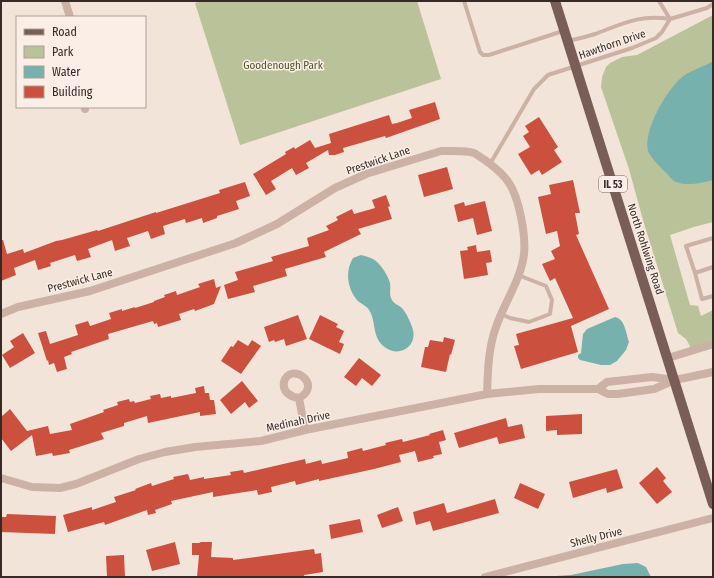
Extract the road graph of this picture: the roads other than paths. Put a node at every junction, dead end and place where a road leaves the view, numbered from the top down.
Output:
1 (65, 1) edge
2 (464, 1) edge
3 (555, 1) edge
4 (659, 1) edge
5 (713, 4) edge
6 (70, 16) edge
7 (670, 19) junction
8 (564, 31) junction
9 (568, 41) junction
10 (575, 65) junction
11 (490, 164) junction
12 (713, 238) edge
13 (713, 267) edge
14 (694, 273) junction
15 (518, 275) junction
16 (713, 296) edge
17 (1, 314) edge
18 (501, 314) junction
19 (713, 344) edge
20 (668, 358) junction
21 (713, 372) edge
22 (675, 380) junction
23 (598, 389) junction
24 (487, 394) junction
25 (299, 398) dead end
26 (305, 430) junction
27 (4, 479) edge
28 (713, 504) edge
29 (713, 518) edge
30 (485, 577) edge

1 - 6 street
2 - 8 lane
3 - 8 main road, North Rohlwing Road / IL 53
4 - 7 lane
5 - 7 lane
7 - 9 lane
7 - 10 lane, Hawthorn Drive
8 - 9 main road, North Rohlwing Road / IL 53
9 - 10 main road, North Rohlwing Road / IL 53
10 - 11 lane, Hawthorn Drive
10 - 20 main road, North Rohlwing Road / IL 53
11 - 15 street, Prestwick Lane
11 - 17 street, Prestwick Lane
12 - 14 lane
13 - 14 lane
14 - 16 lane
15 - 18 street, Prestwick Lane
15 - 18 lane
18 - 24 street, Prestwick Lane
19 - 20 street
20 - 22 main road, North Rohlwing Road / IL 53
21 - 22 street
22 - 23 street, Medinah Drive
22 - 23 street, Medinah Drive
22 - 28 main road, North Rohlwing Road / IL 53
23 - 24 street, Medinah Drive
24 - 26 street, Medinah Drive
25 - 26 street
26 - 27 street, Medinah Drive
29 - 30 street, Shelly Drive

